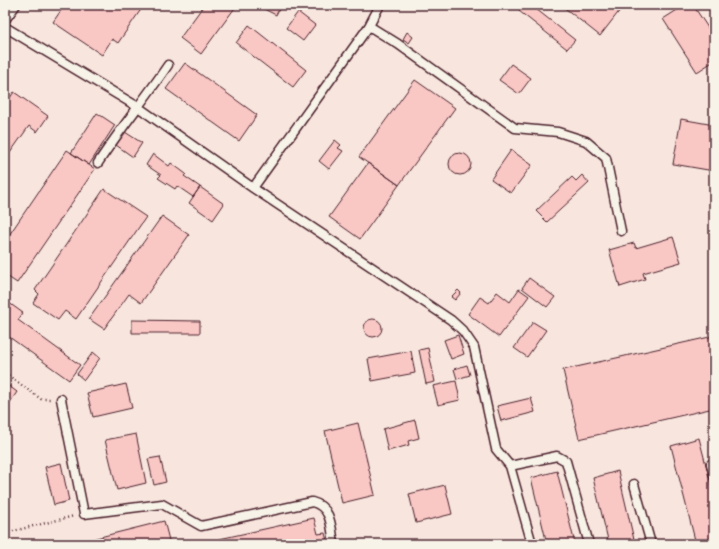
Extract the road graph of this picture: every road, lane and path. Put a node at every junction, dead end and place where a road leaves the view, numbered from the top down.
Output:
1 (16, 5) edge
2 (380, 5) edge
3 (5, 20) edge
4 (369, 26) junction
5 (5, 27) edge
6 (168, 65) dead end
7 (138, 107) junction
8 (98, 163) dead end
9 (253, 188) junction
10 (621, 231) dead end
11 (5, 373) edge
12 (61, 399) joint
13 (711, 464) dead end
14 (510, 466) junction
15 (714, 476) edge
16 (634, 484) dead end
17 (84, 514) junction
18 (5, 534) edge
19 (334, 544) edge
20 (532, 544) edge
21 (589, 544) edge
22 (651, 544) edge

1 - 3 lane
2 - 4 lane
4 - 9 lane
4 - 10 lane
5 - 7 lane
6 - 7 lane
7 - 8 lane
7 - 9 lane
9 - 14 lane
11 - 12 path
12 - 17 lane
13 - 15 lane
14 - 20 lane
14 - 21 lane
16 - 22 lane
17 - 18 path
17 - 19 lane

